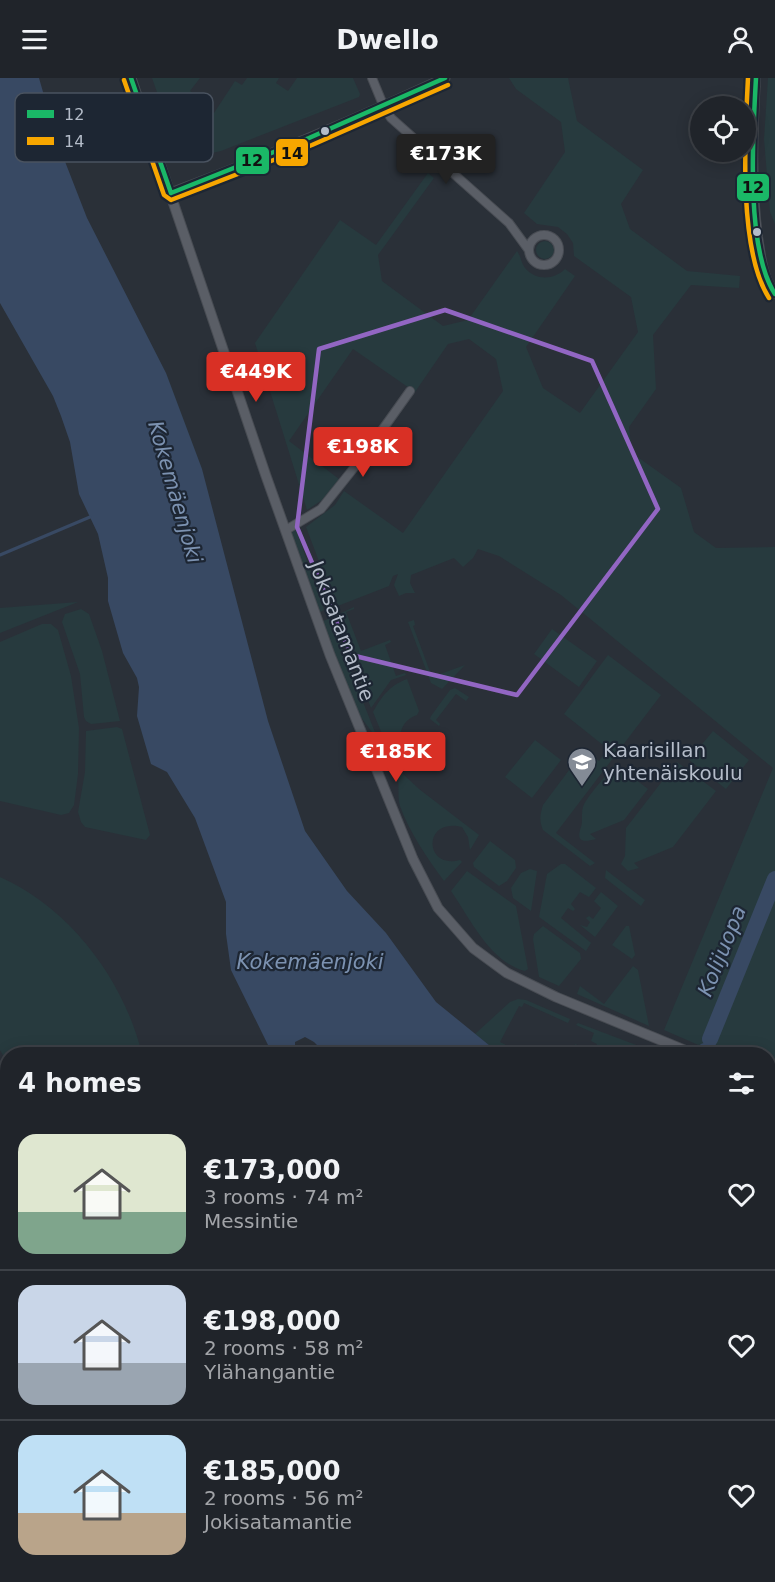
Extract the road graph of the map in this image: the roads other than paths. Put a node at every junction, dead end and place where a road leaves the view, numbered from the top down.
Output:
1 (131, 78) edge
2 (372, 78) edge
3 (445, 78) edge
4 (756, 78) edge
5 (136, 93) edge
6 (384, 107) junction
7 (160, 162) edge
8 (171, 193) junction
9 (528, 249) junction
10 (775, 294) edge
11 (410, 391) dead end
12 (286, 530) junction
13 (677, 1047) edge

1 - 5 street, Jokisatamantie
2 - 6 street
3 - 6 street
4 - 10 street
6 - 8 street
6 - 9 street
7 - 8 street, Jokisatamantie
8 - 12 street, Jokisatamantie
9 - 9 street
11 - 12 street
12 - 13 street, Jokisatamantie

